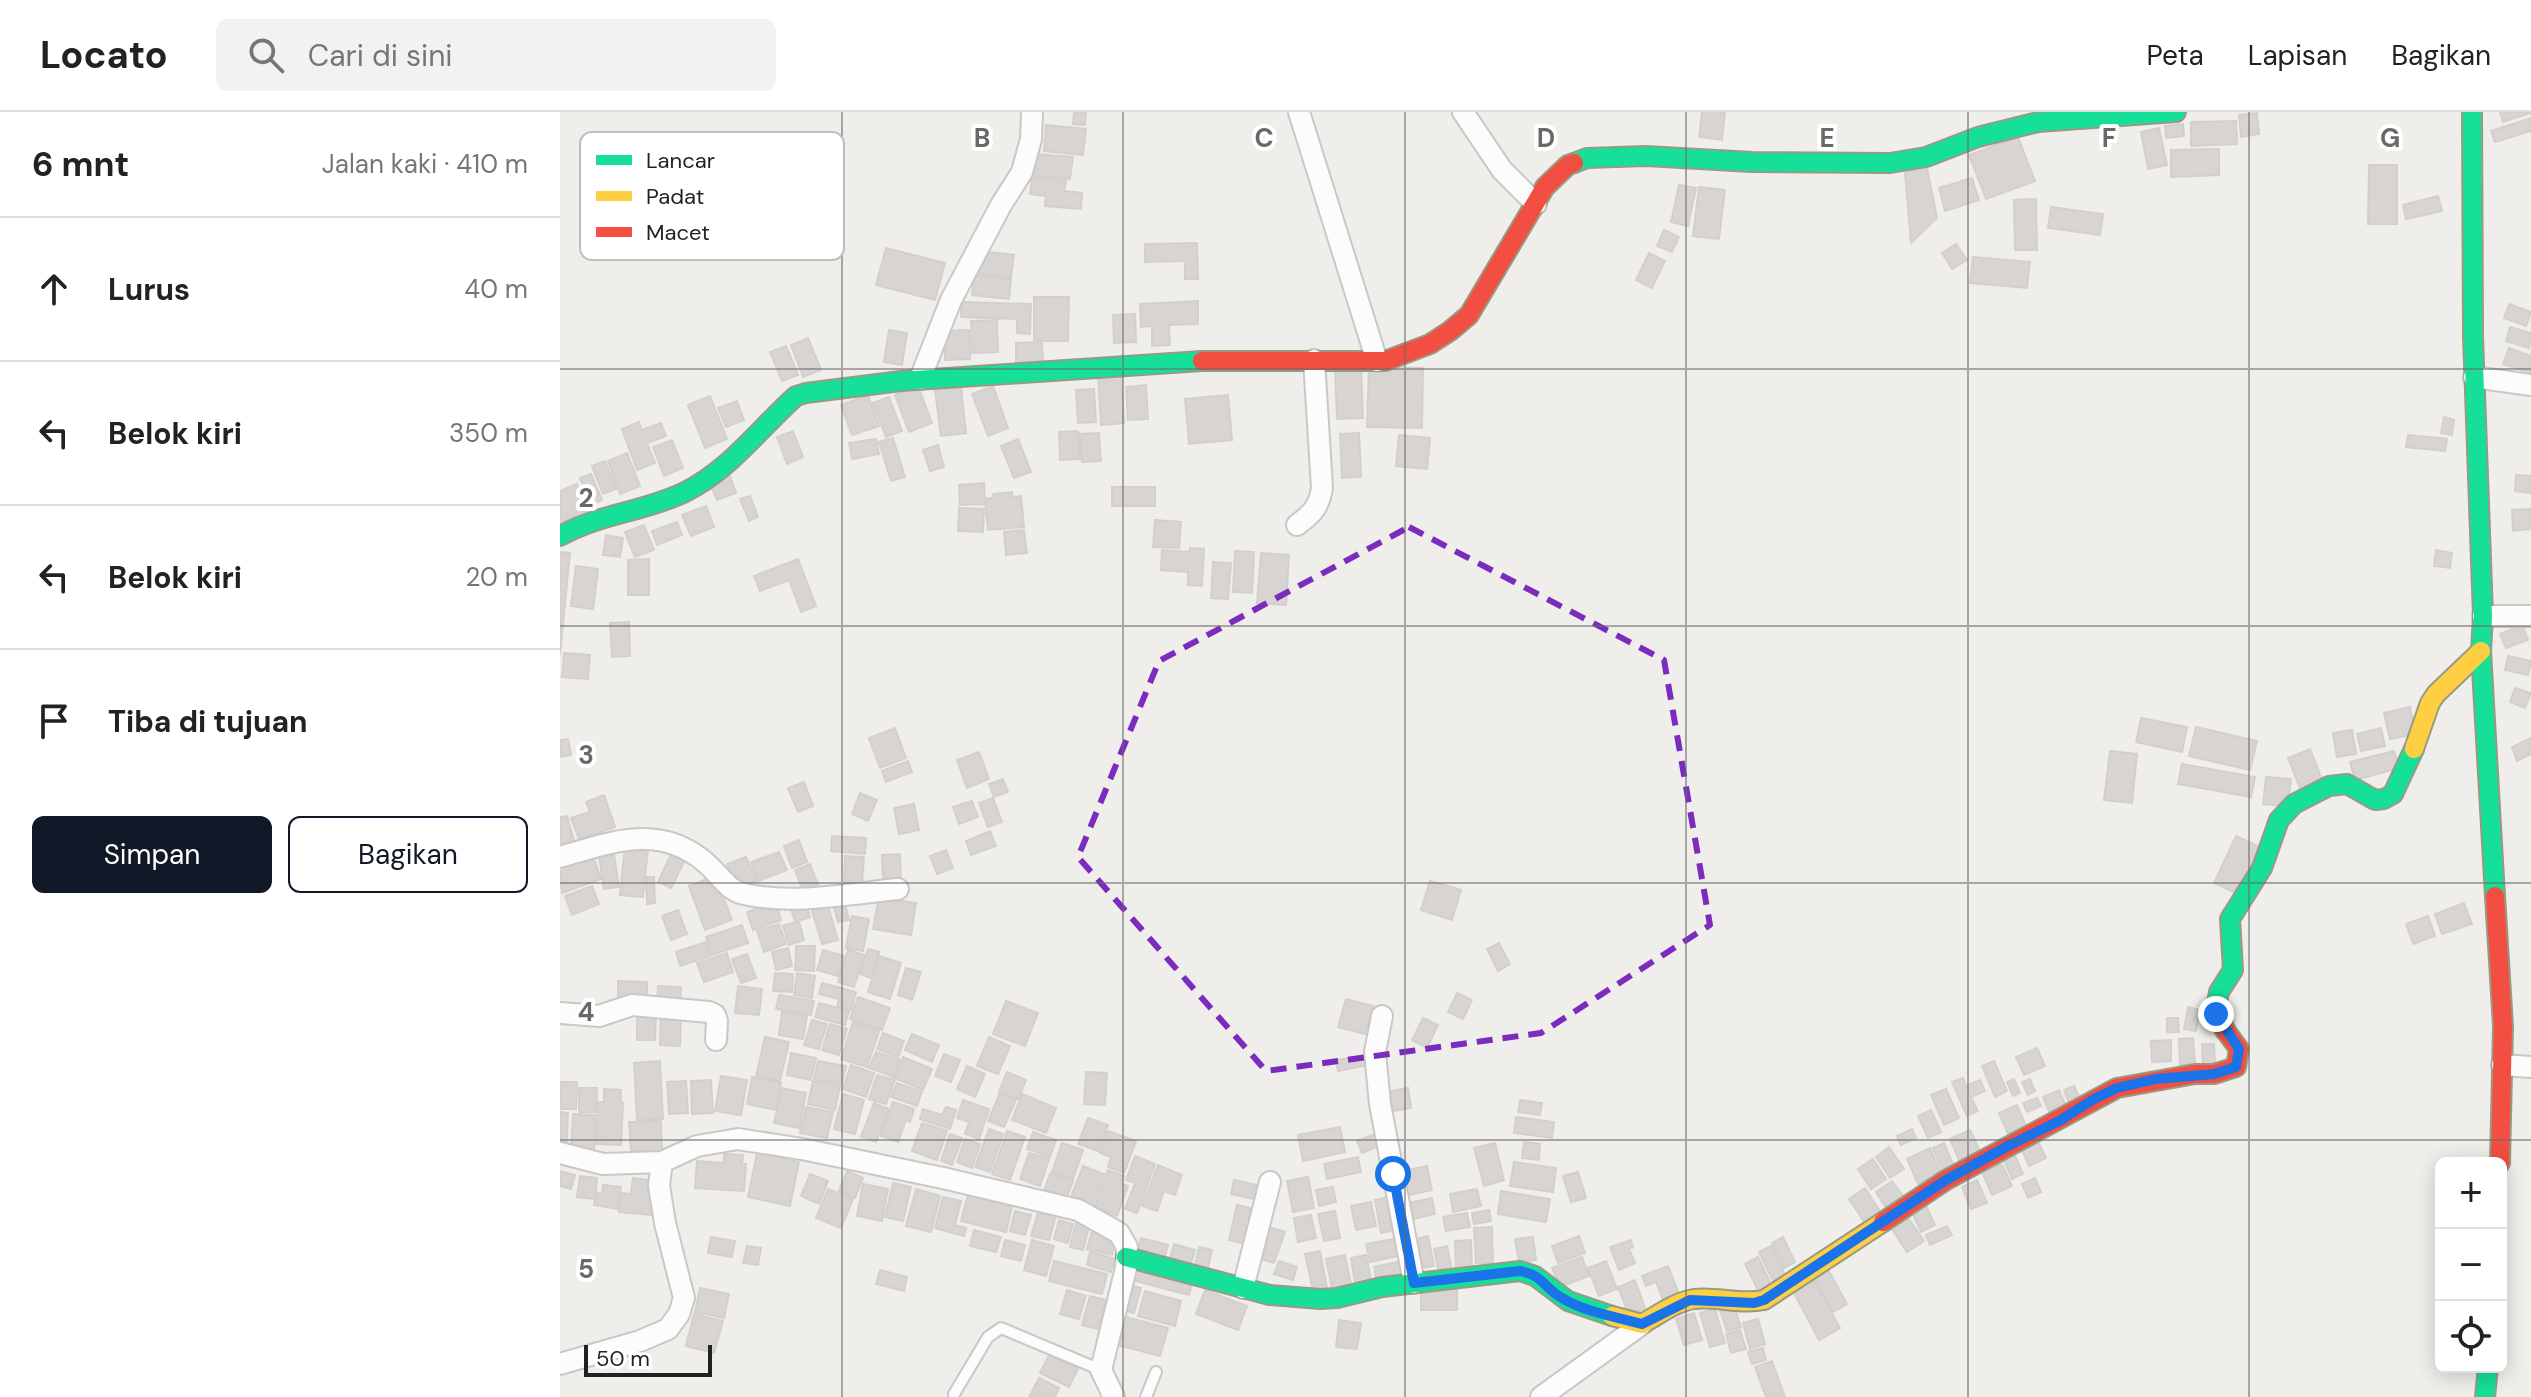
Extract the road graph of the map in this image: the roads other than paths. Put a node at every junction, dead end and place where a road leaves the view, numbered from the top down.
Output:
1 (1032, 112) edge
2 (1299, 112) edge
3 (1463, 112) edge
4 (2176, 112) edge
5 (2472, 112) edge
6 (1536, 204) junction
7 (1314, 360) junction
8 (1377, 361) junction
9 (2474, 377) junction
10 (920, 379) junction
11 (2531, 385) edge
12 (1297, 525) dead end
13 (560, 536) edge
14 (2483, 616) junction
15 (2531, 616) edge
16 (2481, 651) junction
17 (560, 857) edge
18 (898, 889) dead end
19 (560, 1013) edge
20 (1382, 1016) dead end
21 (716, 1040) dead end
22 (2502, 1065) junction
23 (2531, 1067) edge
24 (560, 1153) edge
25 (2500, 1157) edge
26 (662, 1162) junction
27 (1270, 1182) dead end
28 (1126, 1257) junction
29 (1414, 1283) junction
30 (1243, 1288) junction
31 (1642, 1324) junction
32 (560, 1364) edge
33 (1101, 1370) junction
34 (1156, 1372) dead end
35 (2487, 1373) edge
36 (954, 1394) dead end
37 (1114, 1397) edge
38 (1146, 1397) edge
39 (1541, 1397) edge
40 (2485, 1397) edge

1 - 10 street
2 - 8 street
3 - 6 street
4 - 6 street
5 - 9 street
6 - 8 street
7 - 8 street
7 - 10 street
7 - 12 street
9 - 11 street
9 - 14 street
10 - 13 street
14 - 15 street
14 - 16 street
16 - 22 street
16 - 31 street
17 - 18 street
19 - 21 street
20 - 29 street
22 - 23 street
22 - 25 street
24 - 26 street
26 - 28 street
26 - 32 street
27 - 30 street
28 - 30 street
28 - 33 street
29 - 30 street
29 - 31 street
31 - 39 street
33 - 36 lane
33 - 37 street
34 - 38 lane
35 - 40 street

